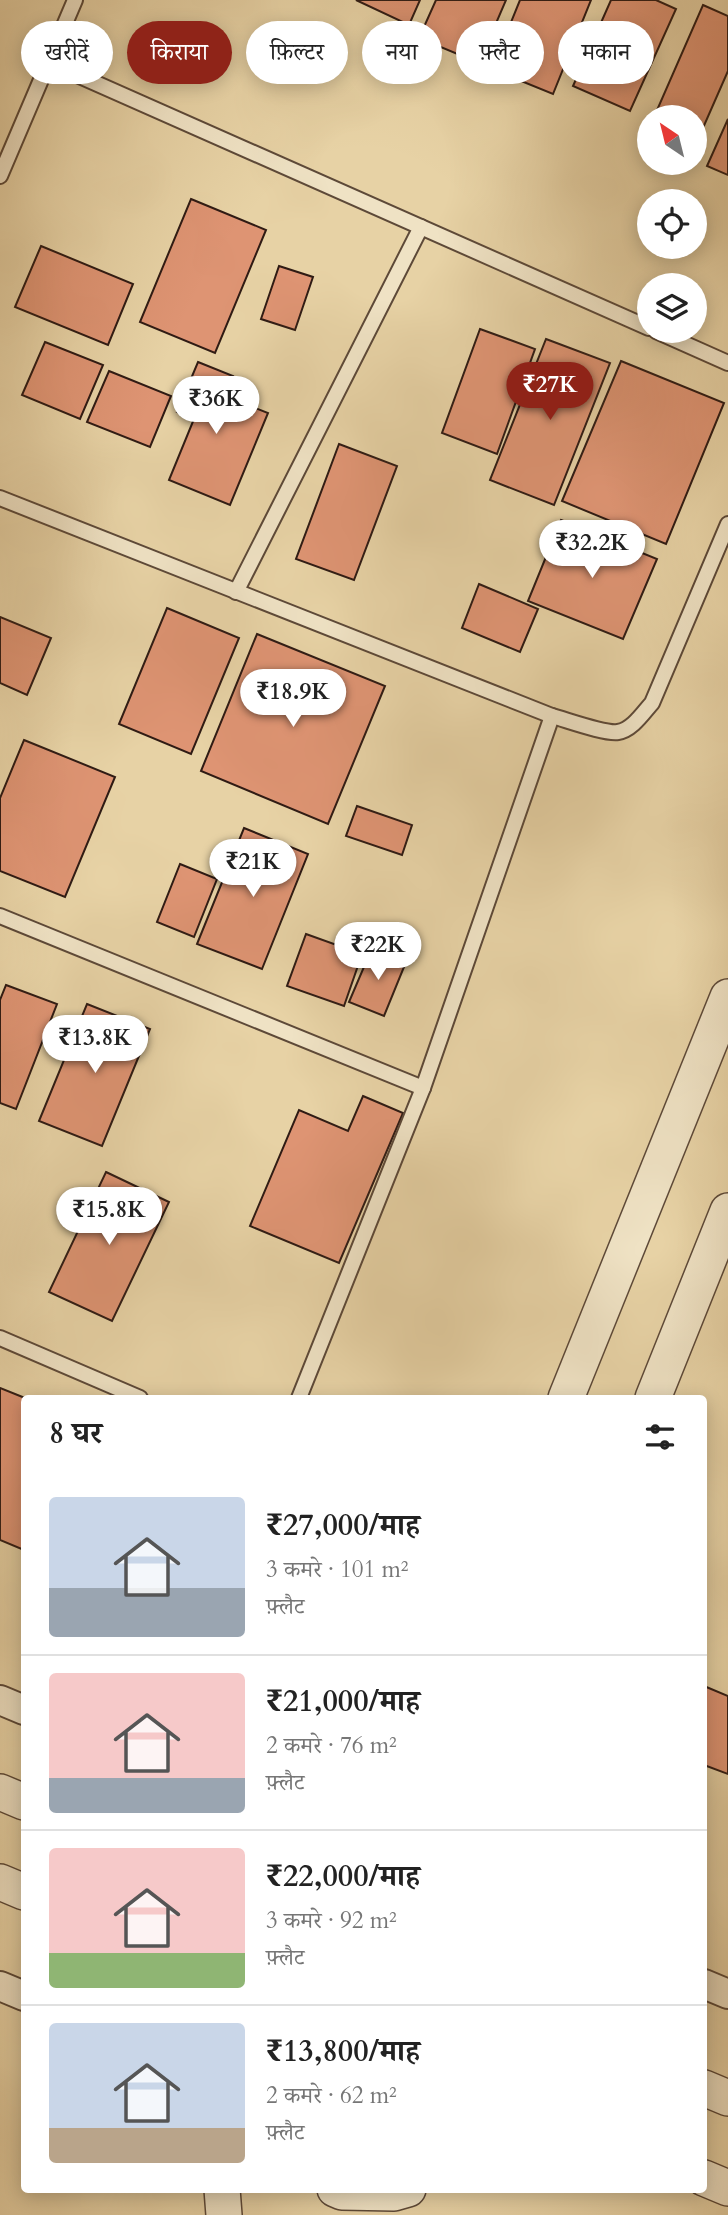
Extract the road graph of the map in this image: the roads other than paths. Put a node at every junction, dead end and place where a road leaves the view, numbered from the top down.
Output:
1 (75, 0) edge
2 (66, 21) edge
3 (39, 84) edge
4 (97, 84) edge
5 (0, 176) edge
6 (421, 228) junction
7 (637, 323) edge
8 (683, 343) edge
9 (728, 363) edge
10 (0, 498) edge
11 (728, 524) edge
12 (236, 592) junction
13 (552, 716) junction
14 (0, 915) edge
15 (728, 997) edge
16 (423, 1088) junction
17 (728, 1211) edge
18 (0, 1338) edge
19 (133, 1395) edge
20 (300, 1395) edge
21 (567, 1395) edge
22 (654, 1395) edge
23 (0, 1700) edge
24 (21, 1709) edge
25 (0, 1792) edge
26 (21, 1800) edge
27 (0, 1882) edge
28 (21, 1891) edge
29 (707, 1985) edge
30 (0, 1986) edge
31 (728, 1994) edge
32 (21, 1995) edge
33 (707, 2089) edge
34 (728, 2098) edge
35 (707, 2179) edge
36 (728, 2188) edge
37 (222, 2193) edge
38 (349, 2193) edge
39 (392, 2199) edge
40 (224, 2215) edge

1 - 2 lane
3 - 5 lane
4 - 6 lane
6 - 7 lane
6 - 12 lane
8 - 9 lane
10 - 12 lane
11 - 13 lane
12 - 13 lane
13 - 16 lane
14 - 16 lane
15 - 21 street
16 - 20 lane
17 - 22 street
18 - 19 lane
23 - 24 street
25 - 26 street
27 - 28 street
29 - 31 street
30 - 32 street
33 - 34 street
35 - 36 street
37 - 40 street
38 - 39 street

